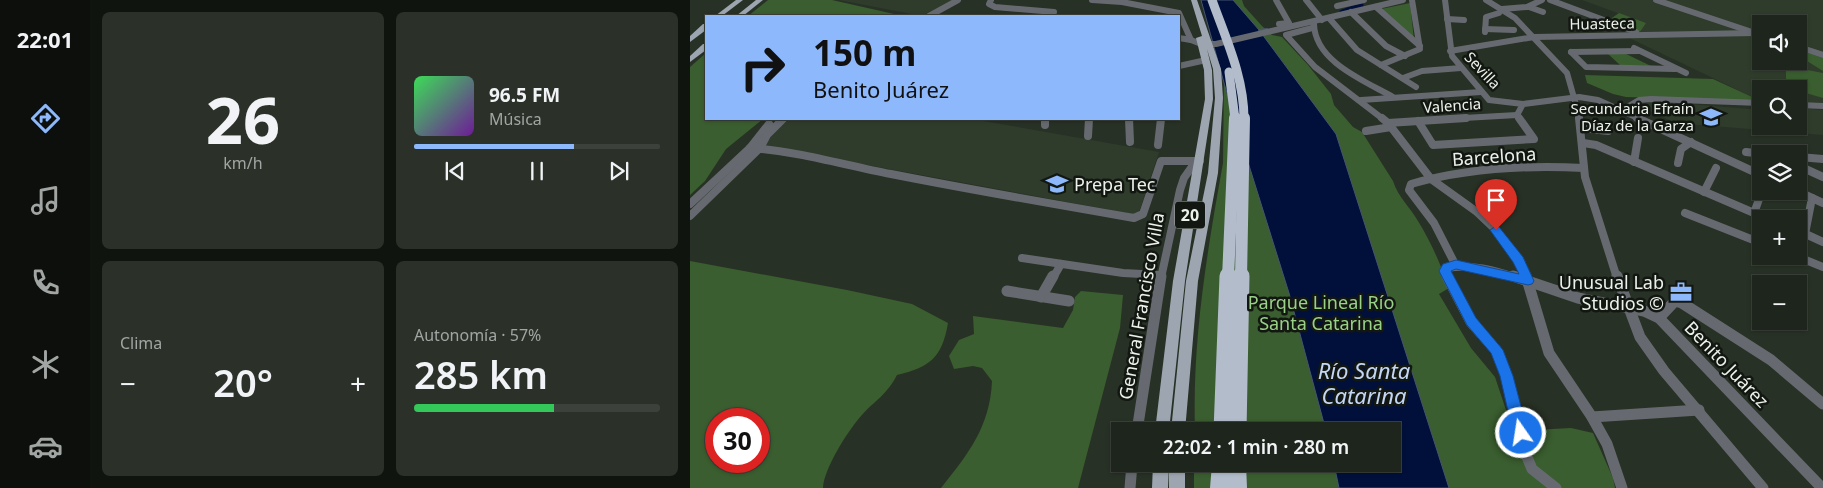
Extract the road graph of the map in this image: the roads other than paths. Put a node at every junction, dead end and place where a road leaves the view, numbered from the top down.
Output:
1 (740, 0) edge
2 (760, 0) edge
3 (958, 0) edge
4 (991, 0) edge
5 (1092, 0) edge
6 (1189, 0) edge
7 (1194, 0) edge
8 (1204, 0) edge
9 (1212, 0) edge
10 (1276, 0) edge
11 (1306, 0) edge
12 (1347, 0) edge
13 (1377, 0) edge
14 (1403, 0) edge
15 (1412, 0) edge
16 (1445, 0) edge
17 (1542, 0) edge
18 (1550, 0) edge
19 (1656, 0) edge
20 (1122, 1) edge
21 (1490, 1) edge
22 (1370, 5) edge
23 (1336, 6) junction
24 (1529, 6) junction
25 (1054, 12) dead end
26 (1498, 12) junction
27 (1543, 12) dead end
28 (1351, 13) junction
29 (719, 15) edge
30 (741, 15) edge
31 (931, 15) edge
32 (1341, 16) junction
33 (1325, 19) junction
34 (1447, 19) junction
35 (1464, 20) dead end
36 (1521, 24) junction
37 (1276, 25) dead end
38 (1313, 25) junction
39 (1505, 27) junction
40 (704, 28) edge
41 (1514, 30) dead end
42 (1180, 32) edge
43 (1752, 32) edge
44 (690, 33) edge
45 (1641, 34) junction
46 (1752, 34) edge
47 (1534, 37) junction
48 (1180, 38) edge
49 (690, 40) edge
50 (1201, 41) junction
51 (1630, 45) dead end
52 (1420, 46) junction
53 (705, 47) edge
54 (1639, 50) junction
55 (1807, 50) edge
56 (1450, 51) junction
57 (1823, 55) edge
58 (1404, 56) junction
59 (1566, 59) junction
60 (690, 60) edge
61 (1206, 60) junction
62 (1180, 65) edge
63 (1381, 65) junction
64 (1461, 68) junction
65 (1675, 69) junction
66 (1686, 73) dead end
67 (1403, 78) junction
68 (1416, 86) dead end
69 (1481, 92) junction
70 (1393, 97) junction
71 (1574, 98) junction
72 (1361, 100) junction
73 (1523, 104) junction
74 (1752, 104) edge
75 (1807, 105) edge
76 (1823, 106) edge
77 (1622, 110) junction
78 (1517, 115) junction
79 (773, 120) edge
80 (781, 120) edge
81 (1088, 120) edge
82 (1129, 120) edge
83 (1161, 120) edge
84 (1418, 121) junction
85 (1390, 125) junction
86 (1582, 128) junction
87 (1366, 131) dead end
88 (1608, 131) dead end
89 (1088, 136) dead end
90 (1638, 138) dead end
91 (1130, 142) dead end
92 (1691, 142) junction
93 (1583, 143) junction
94 (1158, 145) dead end
95 (750, 148) junction
96 (760, 148) junction
97 (1746, 152) dead end
98 (1752, 153) edge
99 (1807, 158) edge
100 (1820, 159) edge
101 (1198, 161) junction
102 (1634, 162) junction
103 (1678, 163) dead end
104 (1584, 168) junction
105 (1716, 168) dead end
106 (1823, 168) edge
107 (1807, 170) edge
108 (1752, 171) edge
109 (1823, 177) edge
110 (1431, 179) junction
111 (1704, 192) junction
112 (1807, 196) edge
113 (1812, 198) junction
114 (1823, 203) edge
115 (690, 204) edge
116 (1206, 209) junction
117 (1752, 212) edge
118 (1685, 213) dead end
119 (690, 216) edge
120 (1807, 216) edge
121 (1807, 235) edge
122 (1752, 239) edge
123 (1823, 242) edge
124 (1022, 258) dead end
125 (1823, 258) edge
126 (1807, 261) joint
127 (1061, 264) junction
128 (1456, 264) junction
129 (1823, 267) edge
130 (1161, 275) junction
131 (1528, 281) junction
132 (1007, 291) dead end
133 (1041, 297) junction
134 (1069, 302) dead end
135 (1627, 308) junction
136 (1659, 318) junction
137 (1823, 404) edge
138 (1699, 410) junction
139 (1592, 417) junction
140 (1138, 422) edge
141 (1163, 422) edge
142 (1179, 422) edge
143 (1222, 422) edge
144 (1238, 422) edge
145 (1131, 472) edge
146 (1160, 472) edge
147 (1177, 472) edge
148 (1221, 472) edge
149 (1237, 472) edge
150 (1130, 488) edge
151 (1160, 488) edge
152 (1177, 488) edge
153 (1220, 488) edge
154 (1237, 488) edge
155 (1556, 488) edge
156 (1622, 488) edge
157 (1763, 488) edge
158 (1822, 488) edge

1 - 29 main road
2 - 30 main road
3 - 31 street
4 - 25 street
5 - 20 street
6 - 50 main road, 20
7 - 50 main road, 20
8 - 143 highway, bridge
9 - 144 highway, bridge
10 - 37 street
11 - 33 street
12 - 23 street
13 - 22 street
14 - 22 street
15 - 52 street
16 - 34 street, Sevilla
17 - 24 street
18 - 45 street
19 - 43 street
20 - 50 street
21 - 26 street
22 - 23 street
22 - 28 street
22 - 52 street
23 - 32 street
24 - 26 street
24 - 27 street
26 - 36 street
26 - 39 street
26 - 39 street
28 - 32 street
28 - 58 street
32 - 33 street
33 - 38 street
33 - 63 street
34 - 35 street
34 - 56 street, Sevilla
36 - 39 street
36 - 47 street
38 - 50 street
38 - 70 street
38 - 72 street
39 - 41 street
40 - 44 street
40 - 49 main road
42 - 50 street
45 - 46 street, Huasteca
45 - 47 street, Huasteca
47 - 56 street, Huasteca
47 - 59 street
48 - 50 street
50 - 61 main road, 20
50 - 116 main road, 20
51 - 54 street
52 - 58 street
53 - 60 main road
54 - 59 street
54 - 65 street
55 - 57 street
56 - 64 street, Sevilla
58 - 63 street
59 - 65 street
59 - 71 street
61 - 62 street
61 - 101 main road, 20
63 - 67 street
64 - 67 street
64 - 69 street, Sevilla
65 - 66 street
67 - 68 street
69 - 70 street
69 - 73 street, Sevilla
70 - 72 street
71 - 73 street, Sevilla
71 - 77 street, Sevilla
71 - 86 street
72 - 85 street
73 - 78 street
74 - 77 street
75 - 76 street
77 - 92 street, Sevilla
78 - 84 street, Valencia
78 - 84 street
79 - 95 street
80 - 96 street
81 - 89 street
82 - 91 street
83 - 94 street
84 - 85 street, Valencia
85 - 87 street, Valencia
85 - 110 street
86 - 88 street
86 - 93 street
90 - 102 street
92 - 103 street
92 - 108 street, Sevilla
93 - 102 street
93 - 104 street
95 - 96 street
95 - 115 street
96 - 101 street
96 - 119 street
97 - 98 street
99 - 100 street
100 - 106 street
101 - 116 main road
101 - 130 street, General Francisco Villa
101 - 141 main road, 20
102 - 111 street
104 - 110 street, Barcelona
104 - 135 street
105 - 111 street
107 - 109 street
110 - 128 street, Barcelona
110 - 131 street
111 - 117 street
112 - 113 street
113 - 114 street
113 - 120 street
116 - 142 main road, 20
118 - 122 street
121 - 123 street
124 - 127 street
125 - 126 street
126 - 129 street
127 - 130 street
127 - 133 street
128 - 131 street, Benito Juárez
128 - 155 street
130 - 140 street, General Francisco Villa
131 - 135 street, Benito Juárez
131 - 139 street
132 - 133 street
133 - 134 street
135 - 136 street, Benito Juárez
135 - 138 street
136 - 137 street
136 - 158 street, Benito Juárez
138 - 139 street
138 - 157 street
139 - 156 street
145 - 150 street
146 - 151 main road
147 - 152 main road
148 - 153 highway
149 - 154 highway

